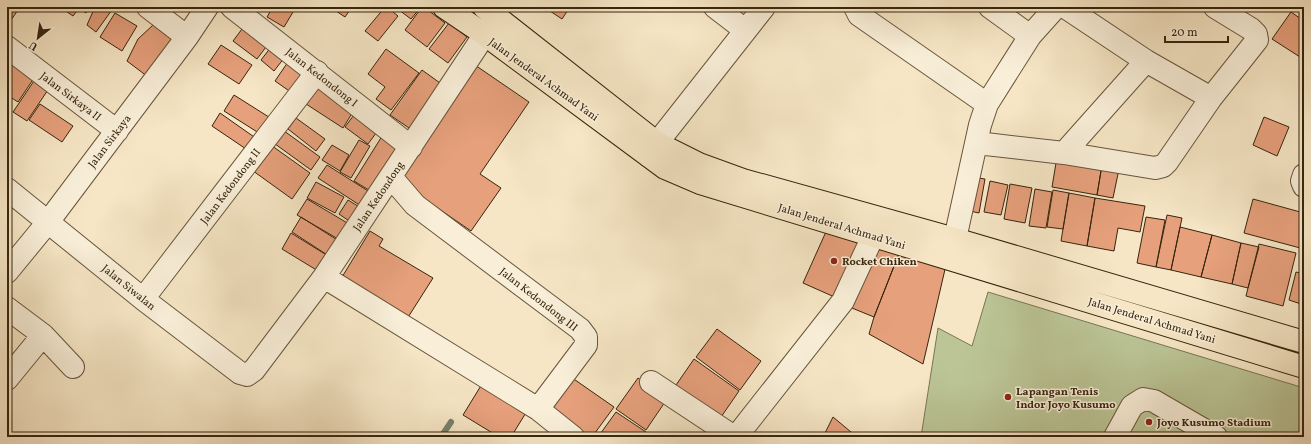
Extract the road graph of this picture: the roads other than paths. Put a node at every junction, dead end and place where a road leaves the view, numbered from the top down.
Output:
1 (148, 7) edge
2 (207, 7) edge
3 (232, 7) edge
4 (444, 7) edge
5 (715, 7) edge
6 (764, 7) edge
7 (855, 7) edge
8 (990, 7) edge
9 (1056, 7) edge
10 (1065, 7) edge
11 (1215, 7) edge
12 (490, 12) edge
13 (746, 30) junction
14 (484, 34) junction
15 (1030, 36) junction
16 (187, 37) junction
17 (7, 47) edge
18 (1146, 61) junction
19 (317, 72) junction
20 (1211, 98) junction
21 (987, 104) junction
22 (117, 131) junction
23 (977, 143) junction
24 (411, 147) junction
25 (653, 149) junction
26 (1064, 153) junction
27 (1304, 175) edge
28 (391, 177) junction
29 (1304, 186) edge
30 (7, 189) edge
31 (48, 222) junction
32 (873, 236) junction
33 (951, 248) junction
34 (7, 272) edge
35 (324, 277) junction
36 (143, 299) junction
37 (7, 308) edge
38 (43, 334) junction
39 (1304, 342) edge
40 (72, 367) dead end
41 (1304, 367) edge
42 (254, 370) joint
43 (7, 379) edge
44 (651, 382) dead end
45 (538, 409) junction
46 (573, 437) edge
47 (735, 437) edge
48 (1115, 437) edge
49 (1216, 437) edge

1 - 16 street
2 - 16 street, Jalan Sirkaya
3 - 19 street, Jalan Kedondong I
4 - 14 main road, Jalan Jenderal Achmad Yani
5 - 13 street
6 - 13 street
7 - 21 street
8 - 15 street
9 - 15 street
10 - 18 street
11 - 20 street
12 - 14 street, Jalan Kedondong
12 - 25 main road, Jalan Jenderal Achmad Yani
13 - 25 street
14 - 24 street, Jalan Kedondong
14 - 25 main road, Jalan Jenderal Achmad Yani
15 - 21 street
16 - 22 street, Jalan Sirkaya
17 - 22 street, Jalan Sirkaya II
18 - 20 street
18 - 26 street
19 - 24 street, Jalan Kedondong I
19 - 36 street, Jalan Kedondong II
20 - 26 street
21 - 23 street
22 - 31 street, Jalan Sirkaya
23 - 26 street
23 - 33 street
24 - 28 street, Jalan Kedondong
25 - 32 main road, Jalan Jenderal Achmad Yani
25 - 33 main road, Jalan Jenderal Achmad Yani
27 - 29 street
28 - 35 street, Jalan Kedondong
28 - 45 street, Jalan Kedondong III
30 - 31 street, Jalan Siwalan
31 - 34 street, Jalan Sirkaya
31 - 36 street, Jalan Siwalan
32 - 33 main road, Jalan Jenderal Achmad Yani
32 - 47 street
33 - 39 main road, Jalan Jenderal Achmad Yani
33 - 41 main road, Jalan Jenderal Achmad Yani
35 - 42 street, Jalan Kedondong
35 - 45 street
36 - 42 street, Jalan Siwalan
37 - 38 street
38 - 40 street
38 - 43 street
44 - 47 street
45 - 46 street
48 - 49 street

